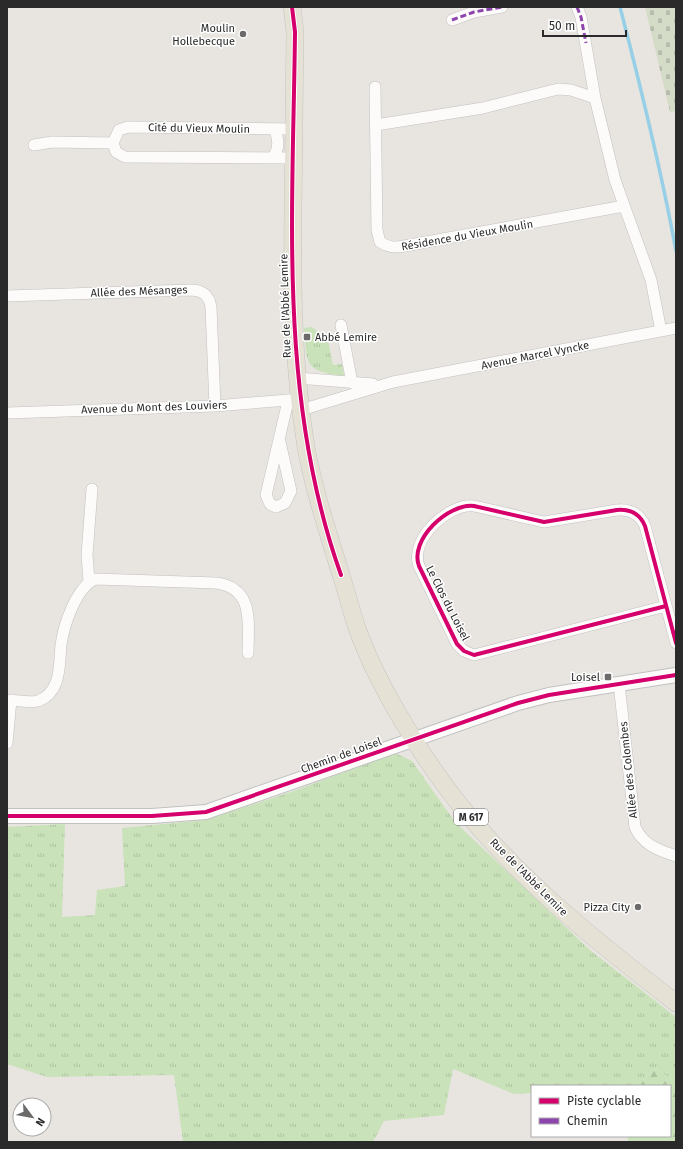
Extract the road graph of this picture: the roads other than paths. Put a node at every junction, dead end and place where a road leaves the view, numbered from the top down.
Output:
1 (292, 7) edge
2 (298, 7) edge
3 (502, 7) edge
4 (577, 7) edge
5 (452, 20) dead end
6 (295, 32) junction
7 (375, 87) dead end
8 (595, 98) junction
9 (376, 125) junction
10 (274, 129) junction
11 (294, 129) junction
12 (113, 143) junction
13 (34, 145) dead end
14 (272, 158) junction
15 (294, 158) junction
16 (624, 206) junction
17 (7, 296) edge
18 (342, 325) dead end
19 (676, 328) edge
20 (661, 331) junction
21 (298, 378) junction
22 (393, 382) junction
23 (352, 383) junction
24 (296, 403) junction
25 (215, 406) junction
26 (7, 413) edge
27 (280, 442) junction
28 (92, 488) dead end
29 (89, 581) junction
30 (666, 606) junction
31 (676, 643) edge
32 (248, 653) dead end
33 (676, 674) edge
34 (619, 684) junction
35 (9, 700) edge
36 (419, 737) junction
37 (7, 743) edge
38 (7, 816) edge
39 (676, 856) edge
40 (676, 991) edge
41 (676, 1003) edge

1 - 6 main road, Rue de l'Abbé Lemire / M 617
2 - 6 main road, Rue de l'Abbé Lemire / M 617
3 - 5 street
4 - 8 street
6 - 11 main road, Rue de l'Abbé Lemire / M 617
7 - 9 street, Résidence du Vieux Moulin
8 - 9 street
8 - 16 street
9 - 16 street, Résidence du Vieux Moulin
10 - 11 street, Cité du Vieux Moulin
10 - 12 street, Cité du Vieux Moulin
10 - 14 street
11 - 15 main road, Rue de l'Abbé Lemire / M 617
12 - 13 street
12 - 14 street
14 - 15 street
15 - 21 main road, Rue de l'Abbé Lemire / M 617
16 - 20 street
17 - 25 street, Allée des Mésanges
18 - 23 street
19 - 20 street, Avenue Marcel Vyncke
20 - 22 street, Avenue Marcel Vyncke
21 - 23 street, Avenue Marcel Vyncke
21 - 24 main road, Rue de l'Abbé Lemire / M 617
22 - 23 street, Avenue Marcel Vyncke
22 - 24 street, Avenue Marcel Vyncke
24 - 25 street, Avenue du Mont des Louviers
24 - 27 street
24 - 36 main road, Rue de l'Abbé Lemire / M 617
25 - 26 street, Avenue du Mont des Louviers
27 - 27 street
28 - 29 street
29 - 32 street
29 - 35 street
30 - 30 street, Le Clos du Loisel
30 - 31 street, Le Clos du Loisel
33 - 34 street, Chemin de Loisel
34 - 36 street, Chemin de Loisel
34 - 39 street, Allée des Colombes
35 - 37 street
36 - 38 street, Chemin de Loisel
36 - 40 main road, Rue de l'Abbé Lemire / M 617
36 - 41 main road, Rue de l'Abbé Lemire / M 617

